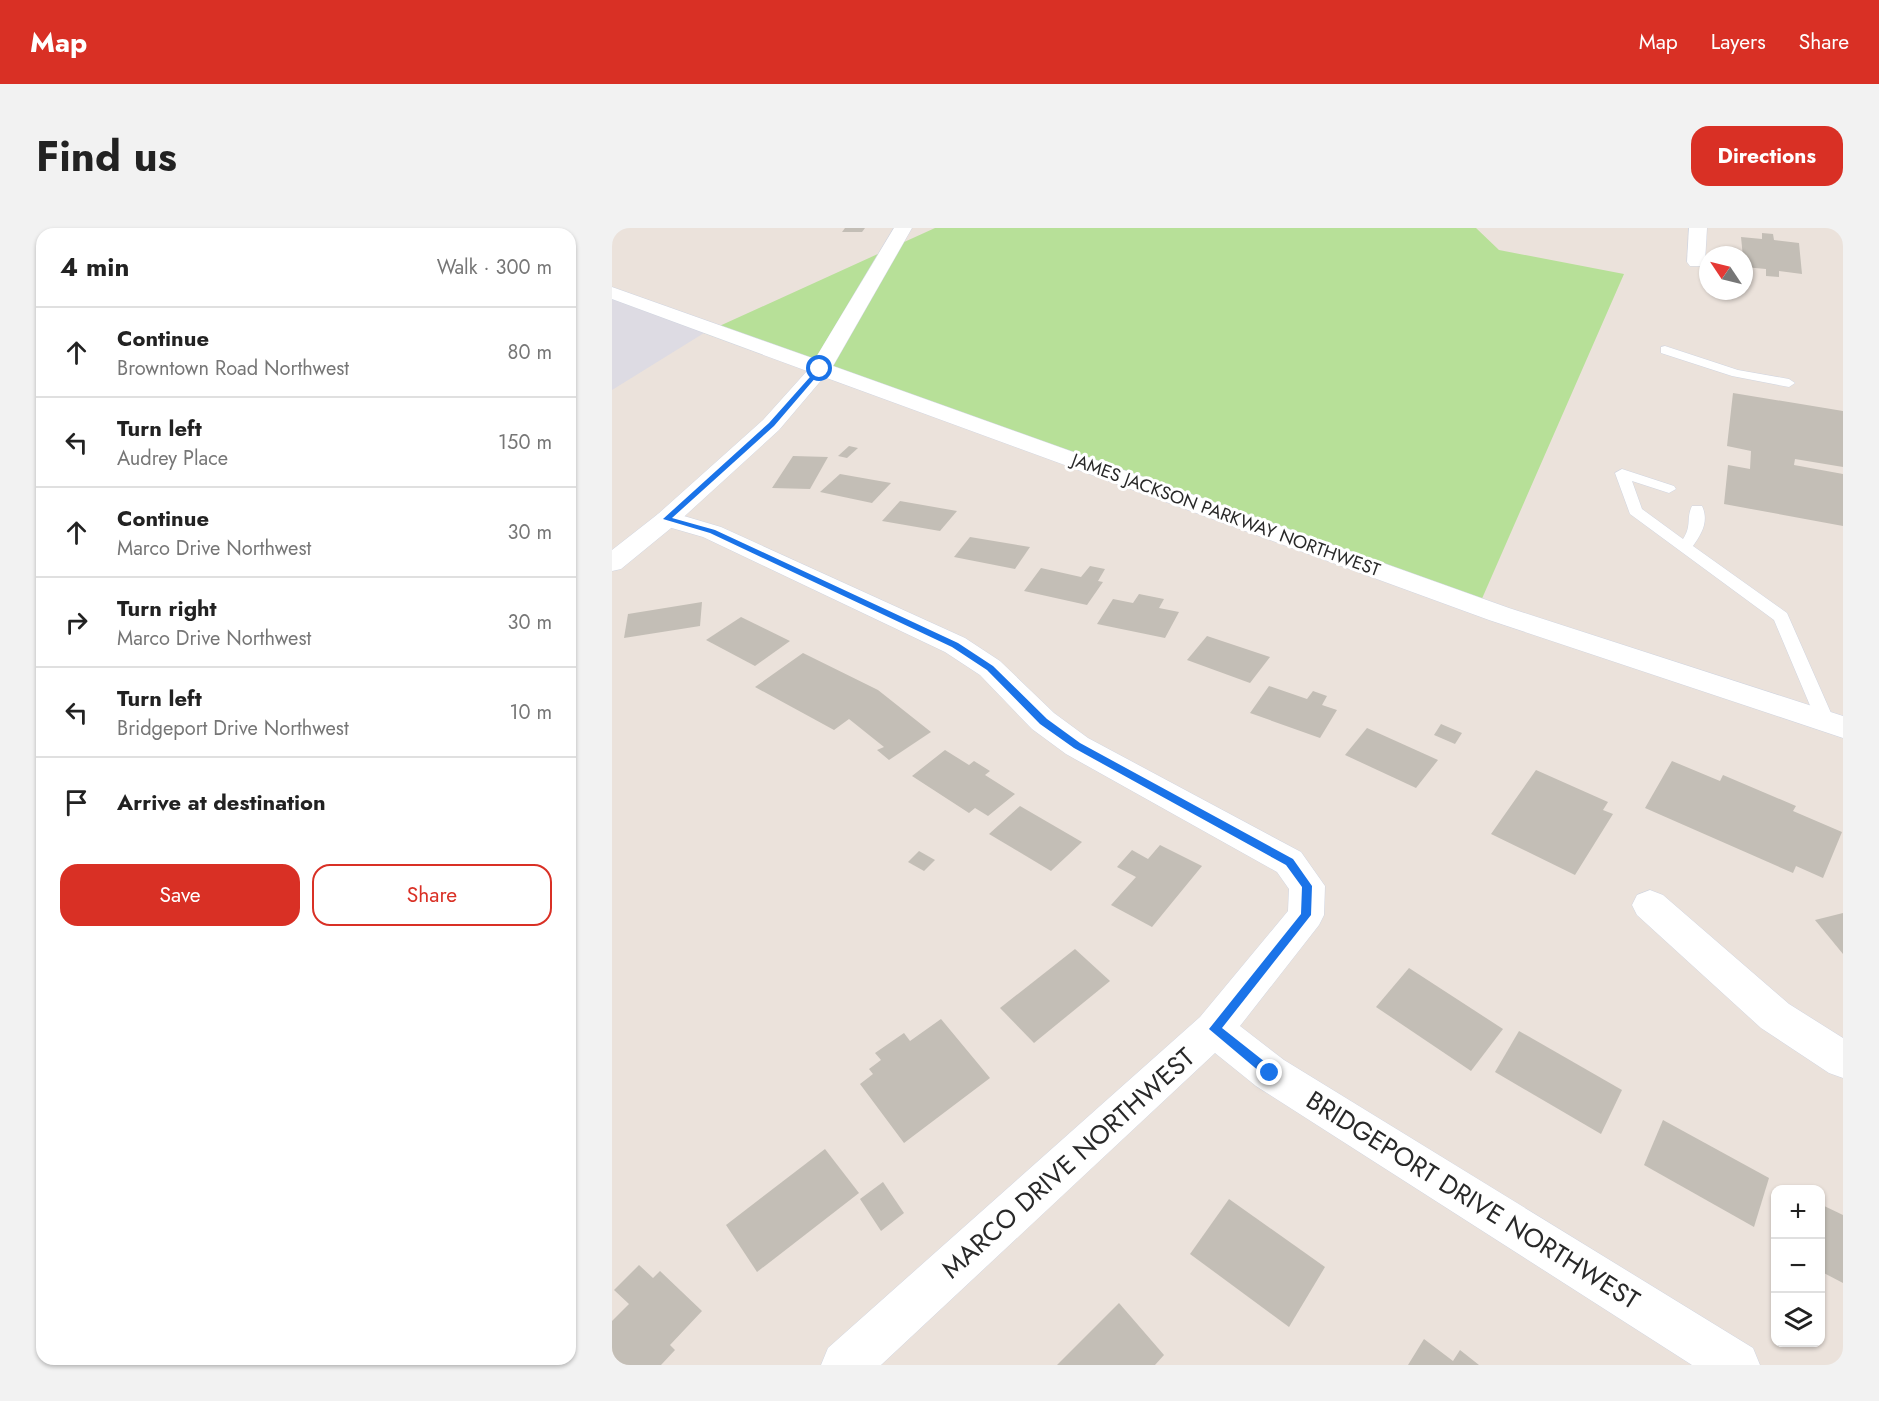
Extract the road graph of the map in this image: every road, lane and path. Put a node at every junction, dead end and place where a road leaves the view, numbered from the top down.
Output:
1 (903, 228) edge
2 (1698, 228) edge
3 (1696, 262) dead end
4 (612, 293) edge
5 (1665, 350) dead end
6 (820, 369) junction
7 (1789, 383) dead end
8 (1669, 489) dead end
9 (1697, 509) dead end
10 (667, 519) junction
11 (1686, 547) junction
12 (612, 563) edge
13 (1835, 724) edge
14 (1650, 905) dead end
15 (1214, 1029) junction
16 (1843, 1060) edge
17 (845, 1365) edge
18 (1736, 1365) edge

1 - 6 street
2 - 3 street
4 - 6 street, JAMES JACKSON PARKWAY NORTHWEST
5 - 7 lane
6 - 10 street
6 - 13 street, JAMES JACKSON PARKWAY NORTHWEST
8 - 11 lane
9 - 11 lane
10 - 12 street
10 - 15 street, MARCO DRIVE NORTHWEST
11 - 13 lane
14 - 16 street
15 - 17 street, MARCO DRIVE NORTHWEST
15 - 18 street, BRIDGEPORT DRIVE NORTHWEST

